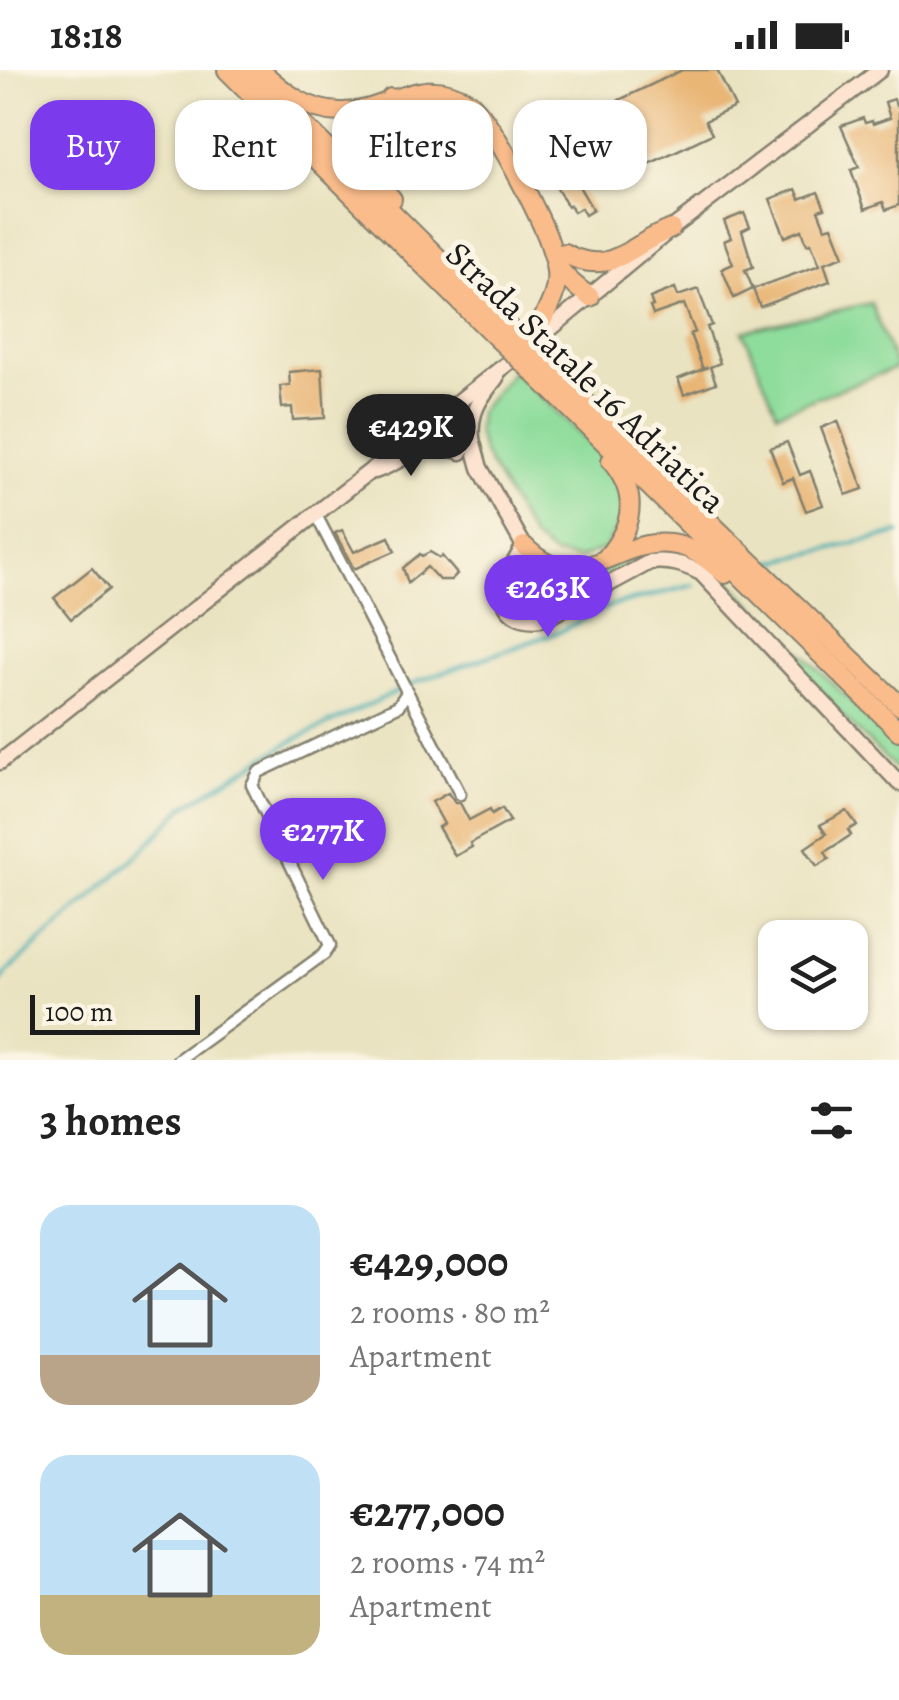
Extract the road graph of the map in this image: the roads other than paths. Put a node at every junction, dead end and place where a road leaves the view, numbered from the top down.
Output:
1 (227, 70) edge
2 (248, 70) edge
3 (260, 70) edge
4 (863, 70) edge
5 (880, 70) edge
6 (392, 98) junction
7 (837, 100) junction
8 (671, 229) junction
9 (559, 256) junction
10 (590, 297) junction
11 (502, 331) junction
12 (532, 344) junction
13 (538, 366) junction
14 (500, 368) junction
15 (436, 416) junction
16 (472, 439) junction
17 (462, 452) junction
18 (480, 468) junction
19 (360, 477) junction
20 (315, 513) junction
21 (524, 546) junction
22 (604, 562) junction
23 (406, 694) junction
24 (899, 705) edge
25 (899, 731) edge
26 (899, 739) edge
27 (0, 762) edge
28 (899, 783) edge
29 (460, 794) dead end
30 (178, 1060) edge

1 - 11 highway, Strada Statale 16 Adriatica
2 - 11 highway, Strada Statale 16 Adriatica
3 - 6 highway
4 - 7 main road
5 - 7 main road
6 - 9 highway
6 - 11 highway
7 - 8 main road
8 - 9 highway
8 - 10 main road
9 - 10 highway
9 - 12 highway
10 - 12 main road
11 - 13 highway, Strada Statale 16 Adriatica, bridge
12 - 14 main road
13 - 22 highway
13 - 24 highway, Strada Statale 16 Adriatica
13 - 25 highway, Strada Statale 16 Adriatica
14 - 15 main road
14 - 16 main road
15 - 16 main road
15 - 17 main road
15 - 19 main road
16 - 18 main road
17 - 18 main road
17 - 19 main road
18 - 21 main road
19 - 20 main road
20 - 23 street
20 - 27 main road
21 - 22 highway
21 - 28 main road
22 - 26 highway
23 - 29 street
23 - 30 street

